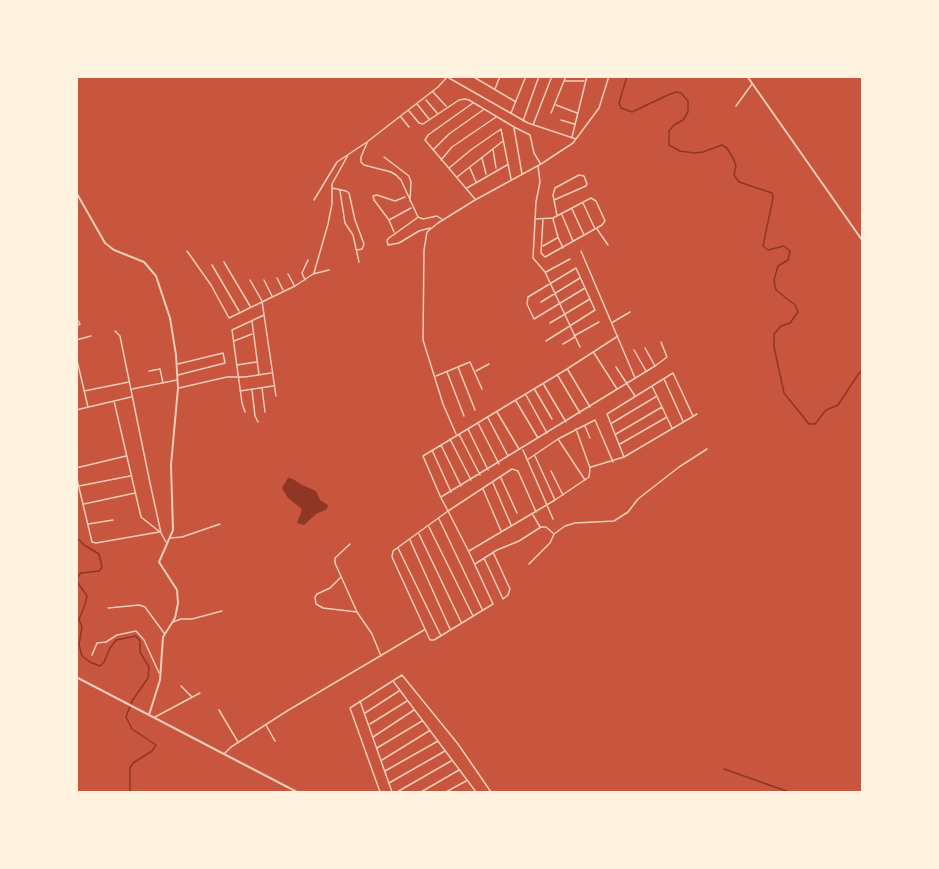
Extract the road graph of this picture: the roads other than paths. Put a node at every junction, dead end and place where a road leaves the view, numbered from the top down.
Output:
1 (472, 76) edge
2 (485, 76) edge
3 (500, 76) edge
4 (526, 76) edge
5 (539, 76) edge
6 (552, 76) edge
7 (566, 76) edge
8 (587, 76) edge
9 (609, 76) edge
10 (747, 76) edge
11 (447, 77) edge
12 (564, 81) junction
13 (586, 81) junction
14 (483, 83) junction
15 (752, 84) junction
16 (495, 90) junction
17 (432, 91) junction
18 (426, 100) dead end
19 (516, 102) junction
20 (473, 103) junction
21 (416, 104) junction
22 (555, 105) junction
23 (736, 106) dead end
24 (447, 107) junction
25 (408, 110) junction
26 (484, 110) junction
27 (438, 113) junction
28 (551, 113) dead end
29 (578, 113) junction
30 (511, 114) junction
31 (400, 116) junction
32 (496, 117) junction
33 (430, 119) junction
34 (561, 120) dead end
35 (523, 121) junction
36 (533, 125) junction
37 (575, 125) junction
38 (514, 127) junction
39 (409, 128) dead end
40 (572, 137) junction
41 (577, 139) junction
42 (503, 141) junction
43 (368, 142) junction
44 (493, 148) junction
45 (432, 150) junction
46 (348, 155) junction
47 (384, 157) dead end
48 (482, 157) junction
49 (441, 161) junction
50 (540, 164) junction
51 (507, 165) junction
52 (469, 167) junction
53 (448, 168) junction
54 (496, 170) junction
55 (522, 174) junction
56 (487, 176) junction
57 (456, 178) junction
58 (512, 180) junction
59 (476, 182) junction
60 (331, 188) junction
61 (466, 188) junction
62 (339, 190) junction
63 (76, 192) edge
64 (407, 196) junction
65 (475, 200) junction
66 (554, 200) junction
67 (314, 201) dead end
68 (410, 202) junction
69 (582, 202) junction
70 (412, 207) junction
71 (572, 208) junction
72 (561, 214) junction
73 (557, 216) junction
74 (418, 217) junction
75 (553, 218) junction
76 (535, 219) junction
77 (543, 219) junction
78 (389, 220) junction
79 (443, 220) junction
80 (430, 228) junction
81 (596, 229) junction
82 (394, 233) junction
83 (584, 236) junction
84 (558, 237) junction
85 (862, 240) edge
86 (574, 242) junction
87 (608, 245) dead end
88 (541, 247) junction
89 (563, 248) junction
90 (357, 250) junction
91 (187, 251) dead end
92 (581, 251) dead end
93 (570, 259) dead end
94 (308, 260) dead end
95 (224, 262) dead end
96 (359, 262) dead end
97 (212, 265) dead end
98 (329, 270) dead end
99 (545, 272) junction
100 (288, 274) dead end
101 (313, 274) junction
102 (580, 278) junction
103 (277, 279) dead end
104 (250, 280) dead end
105 (264, 280) dead end
106 (304, 280) junction
107 (550, 282) junction
108 (295, 286) junction
109 (585, 288) junction
110 (284, 291) junction
111 (555, 294) junction
112 (273, 296) junction
113 (590, 299) junction
114 (262, 301) junction
115 (541, 302) dead end
116 (560, 304) junction
117 (251, 307) junction
118 (240, 312) junction
119 (630, 312) dead end
120 (265, 314) junction
121 (564, 315) junction
122 (76, 317) edge
123 (252, 320) junction
124 (599, 322) dead end
125 (613, 322) junction
126 (550, 323) dead end
127 (570, 326) junction
128 (76, 327) edge
129 (115, 331) dead end
130 (254, 333) junction
131 (91, 336) dead end
132 (618, 336) junction
133 (575, 337) junction
134 (76, 340) edge
135 (234, 341) junction
136 (546, 341) dead end
137 (661, 342) dead end
138 (563, 344) dead end
139 (580, 347) dead end
140 (645, 348) dead end
141 (634, 350) dead end
142 (593, 352) junction
143 (76, 356) edge
144 (257, 362) junction
145 (177, 364) junction
146 (489, 364) dead end
147 (237, 365) junction
148 (458, 366) junction
149 (655, 366) junction
150 (616, 367) dead end
151 (567, 369) junction
152 (149, 371) dead end
153 (447, 371) junction
154 (475, 372) junction
155 (646, 372) junction
156 (272, 373) junction
157 (178, 375) junction
158 (259, 375) junction
159 (558, 375) junction
160 (435, 376) junction
161 (238, 378) junction
162 (663, 378) junction
163 (636, 379) junction
164 (178, 380) junction
165 (129, 382) junction
166 (163, 383) junction
167 (543, 384) junction
168 (627, 384) junction
169 (274, 386) junction
170 (652, 386) junction
171 (262, 387) junction
172 (178, 388) junction
173 (131, 389) junction
174 (252, 389) junction
175 (482, 389) dead end
176 (534, 389) junction
177 (618, 390) junction
178 (84, 391) junction
179 (240, 391) junction
180 (525, 394) junction
181 (276, 396) dead end
182 (635, 396) junction
183 (657, 396) junction
184 (132, 397) junction
185 (516, 400) junction
186 (114, 401) junction
187 (88, 407) junction
188 (662, 407) junction
189 (590, 408) junction
190 (76, 410) edge
191 (475, 410) dead end
192 (497, 411) junction
193 (245, 412) dead end
194 (265, 412) dead end
195 (580, 414) junction
196 (697, 414) dead end
197 (464, 416) dead end
198 (693, 416) junction
199 (488, 417) junction
200 (667, 417) junction
201 (552, 419) dead end
202 (258, 422) dead end
203 (566, 422) junction
204 (684, 422) junction
205 (477, 423) junction
206 (611, 424) junction
207 (585, 425) junction
208 (468, 428) junction
209 (576, 429) junction
210 (672, 429) junction
211 (458, 434) junction
212 (548, 434) junction
213 (616, 435) junction
214 (450, 438) junction
215 (590, 438) dead end
216 (539, 439) junction
217 (558, 440) junction
218 (440, 444) junction
219 (620, 445) junction
220 (707, 449) dead end
221 (432, 450) junction
222 (521, 450) junction
223 (535, 455) junction
224 (127, 456) junction
225 (508, 457) junction
226 (624, 457) junction
227 (527, 460) junction
228 (613, 462) junction
229 (499, 464) junction
230 (76, 468) edge
231 (590, 468) junction
232 (488, 470) junction
233 (551, 471) dead end
234 (76, 475) edge
235 (131, 475) junction
236 (480, 475) junction
237 (500, 477) junction
238 (471, 480) junction
239 (586, 481) junction
240 (492, 482) junction
241 (79, 486) junction
242 (461, 486) junction
243 (483, 488) junction
244 (451, 492) junction
245 (135, 493) junction
246 (563, 495) junction
247 (441, 498) junction
248 (555, 501) junction
249 (83, 505) junction
250 (546, 506) junction
251 (448, 511) junction
252 (517, 513) dead end
253 (534, 513) junction
254 (438, 518) junction
255 (553, 519) dead end
256 (113, 520) dead end
257 (87, 524) junction
258 (220, 524) dead end
259 (428, 526) junction
260 (512, 526) junction
261 (541, 527) junction
262 (160, 532) junction
263 (502, 532) junction
264 (419, 533) junction
265 (554, 534) junction
266 (170, 538) junction
267 (410, 539) junction
268 (167, 543) junction
269 (350, 544) dead end
270 (398, 548) junction
271 (469, 552) junction
272 (493, 552) junction
273 (484, 558) junction
274 (475, 564) junction
275 (529, 564) dead end
276 (341, 578) junction
277 (108, 608) dead end
278 (483, 610) junction
279 (222, 611) dead end
280 (357, 612) junction
281 (472, 616) junction
282 (172, 622) junction
283 (461, 622) junction
284 (450, 629) junction
285 (424, 630) junction
286 (165, 633) junction
287 (441, 636) junction
288 (92, 655) dead end
289 (381, 657) junction
290 (161, 676) junction
291 (76, 677) edge
292 (393, 680) junction
293 (181, 686) dead end
294 (400, 691) junction
295 (200, 693) dead end
296 (192, 697) junction
297 (360, 700) junction
298 (408, 700) junction
299 (219, 710) dead end
300 (414, 710) junction
301 (364, 713) junction
302 (149, 715) junction
303 (154, 718) junction
304 (423, 721) junction
305 (368, 724) junction
306 (266, 725) junction
307 (430, 730) junction
308 (373, 736) junction
309 (275, 741) dead end
310 (438, 741) junction
311 (238, 742) junction
312 (376, 748) junction
313 (445, 751) junction
314 (225, 754) junction
315 (381, 760) junction
316 (452, 760) junction
317 (459, 770) junction
318 (385, 771) junction
319 (467, 780) junction
320 (389, 783) junction
321 (473, 789) junction
322 (297, 792) edge
323 (380, 792) edge
324 (392, 792) edge
325 (398, 792) edge
326 (421, 792) edge
327 (446, 792) edge
328 (468, 792) edge
329 (476, 792) edge
330 (491, 792) edge

1 - 14 street
2 - 14 street
3 - 16 street
4 - 19 street
5 - 35 street
6 - 36 street
7 - 12 street
8 - 13 street
9 - 41 street
10 - 15 street
11 - 17 street
11 - 30 street
12 - 13 street
12 - 22 street
13 - 29 street
14 - 16 street
15 - 23 street
15 - 85 street
16 - 19 street
17 - 21 street
17 - 24 street
18 - 27 street
19 - 30 street
20 - 24 street
20 - 26 street
20 - 45 street
21 - 25 street
21 - 33 street
22 - 28 street
22 - 29 street
24 - 27 street
25 - 31 street
25 - 33 street
26 - 32 street
26 - 45 street
27 - 33 street
29 - 37 street
30 - 35 street
31 - 39 street
31 - 43 street
32 - 38 street
32 - 49 street
34 - 37 street
35 - 36 street
36 - 40 street
37 - 40 street
38 - 50 street
38 - 55 street
40 - 41 street
41 - 50 street
42 - 44 street
42 - 51 street
42 - 53 street
43 - 46 street
43 - 64 street
44 - 48 street
44 - 54 street
45 - 49 street
46 - 60 street
46 - 67 street
47 - 68 street
48 - 52 street
48 - 56 street
49 - 53 street
50 - 55 street
50 - 76 street
51 - 54 street
51 - 58 street
52 - 57 street
52 - 59 street
53 - 57 street
54 - 56 street
55 - 58 street
56 - 59 street
57 - 61 street
58 - 65 street
59 - 61 street
60 - 62 street
60 - 101 street
61 - 65 street
62 - 90 street
62 - 90 street
63 - 145 street
64 - 68 street
64 - 78 street
65 - 79 street
66 - 66 street
66 - 73 street
68 - 70 street
69 - 71 street
69 - 81 street
69 - 81 street
70 - 74 street
70 - 78 street
71 - 72 street
71 - 83 street
72 - 73 street
72 - 86 street
73 - 75 street
74 - 79 street
74 - 82 street
75 - 77 street
75 - 84 street
76 - 77 street
76 - 99 street
77 - 88 street
78 - 82 street
79 - 80 street
80 - 82 street
80 - 160 street
81 - 83 street
81 - 87 street
83 - 86 street
84 - 88 street
84 - 89 street
86 - 89 street
88 - 89 street
90 - 96 street
91 - 118 street
92 - 125 street
93 - 99 street
94 - 106 street
95 - 117 street
97 - 118 street
98 - 101 street
99 - 107 street
100 - 108 street
101 - 106 street
102 - 107 street
102 - 109 street
102 - 111 street
103 - 110 street
104 - 114 street
105 - 112 street
106 - 108 street
107 - 111 street
107 - 116 street
108 - 110 street
109 - 113 street
109 - 116 street
110 - 112 street
111 - 115 street
111 - 116 street
112 - 114 street
113 - 121 street
113 - 127 street
114 - 117 street
114 - 120 street
116 - 121 street
117 - 118 street
119 - 125 street
120 - 123 street
120 - 156 street
121 - 126 street
121 - 127 street
122 - 128 street
123 - 130 street
123 - 135 street
124 - 133 street
125 - 132 street
127 - 133 street
127 - 136 street
129 - 165 street
130 - 135 street
130 - 144 street
131 - 134 street
132 - 142 street
132 - 163 street
133 - 138 street
133 - 139 street
135 - 147 street
137 - 149 street
140 - 149 street
141 - 155 street
142 - 151 street
142 - 177 street
143 - 178 street
144 - 147 street
144 - 158 street
145 - 157 street
145 - 157 street
146 - 154 street
147 - 161 street
148 - 153 street
148 - 154 street
148 - 191 street
149 - 155 street
150 - 168 street
151 - 159 street
151 - 189 street
152 - 166 street
153 - 160 street
153 - 197 street
154 - 175 street
155 - 163 street
156 - 158 street
156 - 169 street
157 - 164 street
158 - 161 street
159 - 167 street
159 - 195 street
160 - 211 street
161 - 172 street
161 - 179 street
162 - 170 street
162 - 198 street
162 - 204 street
163 - 168 street
164 - 166 street
164 - 172 street
165 - 173 street
165 - 178 street
166 - 173 street
167 - 176 street
167 - 203 street
168 - 177 street
168 - 182 street
169 - 171 street
169 - 181 street
170 - 182 street
170 - 183 street
171 - 174 street
171 - 194 street
172 - 266 street
173 - 184 street
174 - 179 street
174 - 202 street
176 - 180 street
176 - 201 street
177 - 189 street
178 - 187 street
179 - 193 street
180 - 185 street
180 - 212 street
182 - 206 street
183 - 188 street
183 - 206 street
184 - 186 street
184 - 262 street
185 - 192 street
185 - 216 street
186 - 187 street
186 - 224 street
187 - 190 street
188 - 200 street
188 - 213 street
189 - 195 street
192 - 199 street
192 - 222 street
195 - 203 street
196 - 198 street
198 - 204 street
199 - 205 street
199 - 225 street
200 - 210 street
200 - 219 street
203 - 212 street
204 - 210 street
205 - 208 street
205 - 229 street
206 - 213 street
207 - 209 street
207 - 215 street
207 - 228 street
208 - 211 street
208 - 232 street
209 - 217 street
209 - 231 street
210 - 226 street
211 - 214 street
211 - 236 street
212 - 216 street
213 - 219 street
214 - 218 street
214 - 238 street
216 - 222 street
217 - 223 street
217 - 239 street
218 - 221 street
218 - 242 street
219 - 226 street
220 - 265 street
221 - 244 street
221 - 247 street
222 - 225 street
222 - 227 street
223 - 227 street
223 - 248 street
224 - 230 street
224 - 235 street
225 - 229 street
226 - 228 street
227 - 250 street
228 - 231 street
229 - 232 street
231 - 239 street
232 - 236 street
233 - 246 street
234 - 241 street
235 - 241 street
235 - 245 street
236 - 238 street
237 - 240 street
237 - 252 street
237 - 253 street
238 - 242 street
239 - 246 street
240 - 243 street
240 - 260 street
241 - 249 street
242 - 244 street
243 - 251 street
243 - 263 street
244 - 247 street
245 - 249 street
245 - 262 street
246 - 248 street
247 - 251 street
248 - 250 street
249 - 257 street
250 - 253 street
250 - 255 street
251 - 254 street
251 - 271 street
253 - 260 street
253 - 261 street
254 - 259 street
254 - 278 street
256 - 257 street
257 - 262 street
258 - 266 street
259 - 264 street
259 - 281 street
260 - 263 street
261 - 265 street
261 - 272 street
262 - 268 street
263 - 271 street
264 - 267 street
264 - 283 street
265 - 275 street
266 - 268 street
267 - 270 street
267 - 284 street
268 - 282 street
269 - 276 street
270 - 285 street
270 - 287 street
271 - 274 street
272 - 273 street
272 - 273 street
273 - 274 street
274 - 278 street
276 - 280 street
276 - 280 street
277 - 286 street
278 - 281 street
279 - 282 street
280 - 289 street
281 - 283 street
282 - 286 street
283 - 284 street
284 - 287 street
285 - 287 street
285 - 289 street
286 - 290 street
288 - 290 street
289 - 306 street
290 - 302 street
291 - 302 street
292 - 294 street
292 - 297 street
292 - 330 street
293 - 296 street
294 - 298 street
294 - 301 street
295 - 296 street
296 - 303 street
297 - 301 street
297 - 323 street
298 - 300 street
298 - 305 street
299 - 311 street
300 - 304 street
300 - 308 street
301 - 305 street
302 - 303 street
303 - 314 street
304 - 307 street
304 - 312 street
305 - 308 street
306 - 309 street
306 - 311 street
307 - 310 street
307 - 315 street
308 - 312 street
310 - 313 street
310 - 318 street
311 - 314 street
312 - 315 street
313 - 316 street
313 - 320 street
314 - 322 street
315 - 318 street
316 - 317 street
316 - 325 street
317 - 319 street
317 - 326 street
318 - 320 street
319 - 321 street
319 - 327 street
320 - 324 street
321 - 328 street
321 - 329 street

